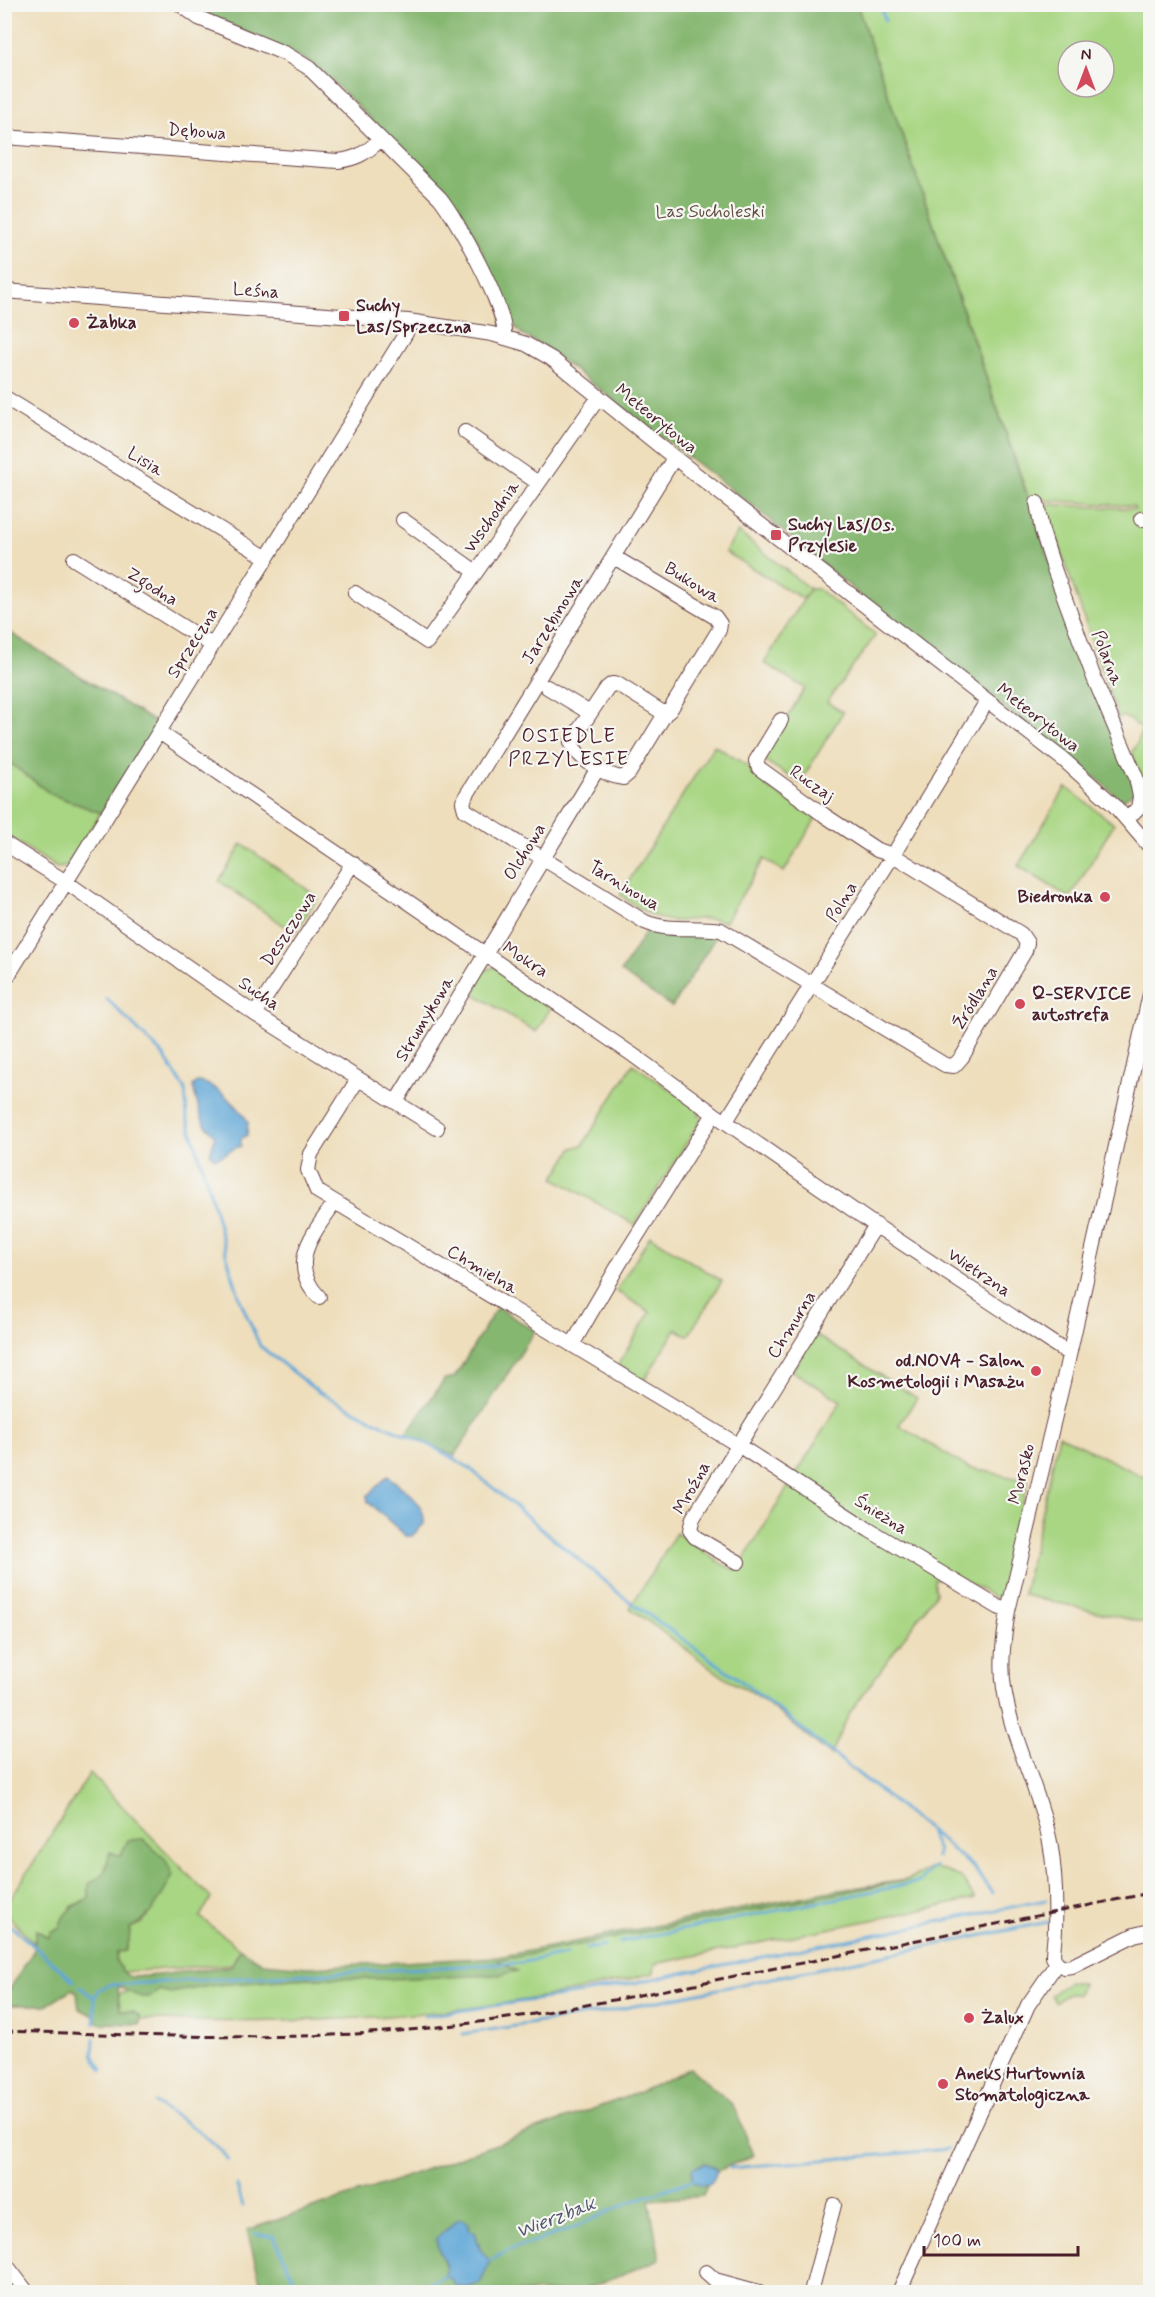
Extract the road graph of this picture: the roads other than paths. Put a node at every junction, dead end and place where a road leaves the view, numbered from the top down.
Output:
1 (180, 4) edge
2 (4, 137) edge
3 (380, 140) junction
4 (4, 291) edge
5 (408, 321) junction
6 (504, 336) junction
7 (4, 396) edge
8 (598, 399) junction
9 (465, 432) dead end
10 (674, 458) junction
11 (538, 483) junction
12 (1037, 503) dead end
13 (403, 520) dead end
14 (614, 557) junction
15 (267, 558) junction
16 (74, 559) dead end
17 (476, 572) junction
18 (355, 593) dead end
19 (212, 645) junction
20 (547, 687) dead end
21 (987, 701) junction
22 (590, 713) junction
23 (665, 714) junction
24 (781, 720) dead end
25 (159, 732) junction
26 (598, 768) junction
27 (464, 802) joint
28 (1127, 819) junction
29 (4, 843) edge
30 (1150, 847) edge
31 (893, 855) junction
32 (542, 858) junction
33 (353, 863) junction
34 (66, 882) junction
35 (484, 955) junction
36 (4, 982) edge
37 (812, 985) junction
38 (1150, 994) edge
39 (255, 1014) junction
40 (358, 1079) junction
41 (396, 1102) junction
42 (720, 1117) junction
43 (437, 1128) dead end
44 (335, 1202) junction
45 (873, 1223) junction
46 (319, 1297) dead end
47 (572, 1345) junction
48 (1069, 1354) junction
49 (738, 1445) junction
50 (738, 1562) dead end
51 (1008, 1611) junction
52 (1150, 1931) edge
53 (1057, 1963) junction
54 (834, 2205) dead end
55 (4, 2262) edge
56 (706, 2272) dead end
57 (27, 2292) edge
58 (759, 2292) edge
59 (812, 2292) edge
60 (899, 2292) edge

1 - 3 street
2 - 3 street, Dębowa
3 - 6 street
4 - 5 street, Leśna
5 - 6 street, Leśna
5 - 15 street, Sprzeczna
6 - 8 street, Meteorytowa
7 - 15 street, Lisia
8 - 10 street, Meteorytowa
8 - 11 street, Wschodnia
9 - 11 street, Wschodnia
10 - 14 street, Jarzębinowa
10 - 21 street, Meteorytowa
11 - 17 street, Wschodnia
12 - 28 street, Polarna
13 - 17 street, Wschodnia
14 - 23 street, Bukowa
14 - 27 street, Jarzębinowa
15 - 19 street, Sprzeczna
16 - 19 street, Zgodna
17 - 18 street, Wschodnia
19 - 25 street, Sprzeczna
20 - 22 street
21 - 28 street, Meteorytowa
21 - 31 street, Polna
22 - 23 street
22 - 26 street
23 - 26 street
24 - 31 street, Ruczaj
25 - 33 street, Mokra
25 - 34 street, Sprzeczna
26 - 32 street, Olchowa
27 - 32 street, Tarninowa
28 - 30 street, Meteorytowa
29 - 34 street, Sucha
31 - 37 street, Polna
31 - 37 street, Źródlana
32 - 35 street, Olchowa
32 - 37 street, Tarninowa
33 - 35 street, Mokra
33 - 39 street, Deszczowa
34 - 36 street, Sprzeczna
34 - 39 street, Sucha
35 - 41 street, Strumykowa
35 - 42 street, Mokra
37 - 42 street, Polna
38 - 48 street, Morasko
39 - 40 street, Sucha
40 - 41 street, Sucha
40 - 44 street, Chmielna
41 - 43 street, Sucha
42 - 45 street, Mokra
42 - 47 street, Polna
44 - 46 street
44 - 47 street, Chmielna
45 - 48 street, Wietrzna
45 - 49 street, Chmurna
47 - 49 street, Chmielna
48 - 51 street, Morasko
49 - 50 street, Mroźna
49 - 51 street, Śnieżna
51 - 53 street, Morasko
52 - 53 street
53 - 60 street
54 - 59 street
55 - 57 street
56 - 58 street

